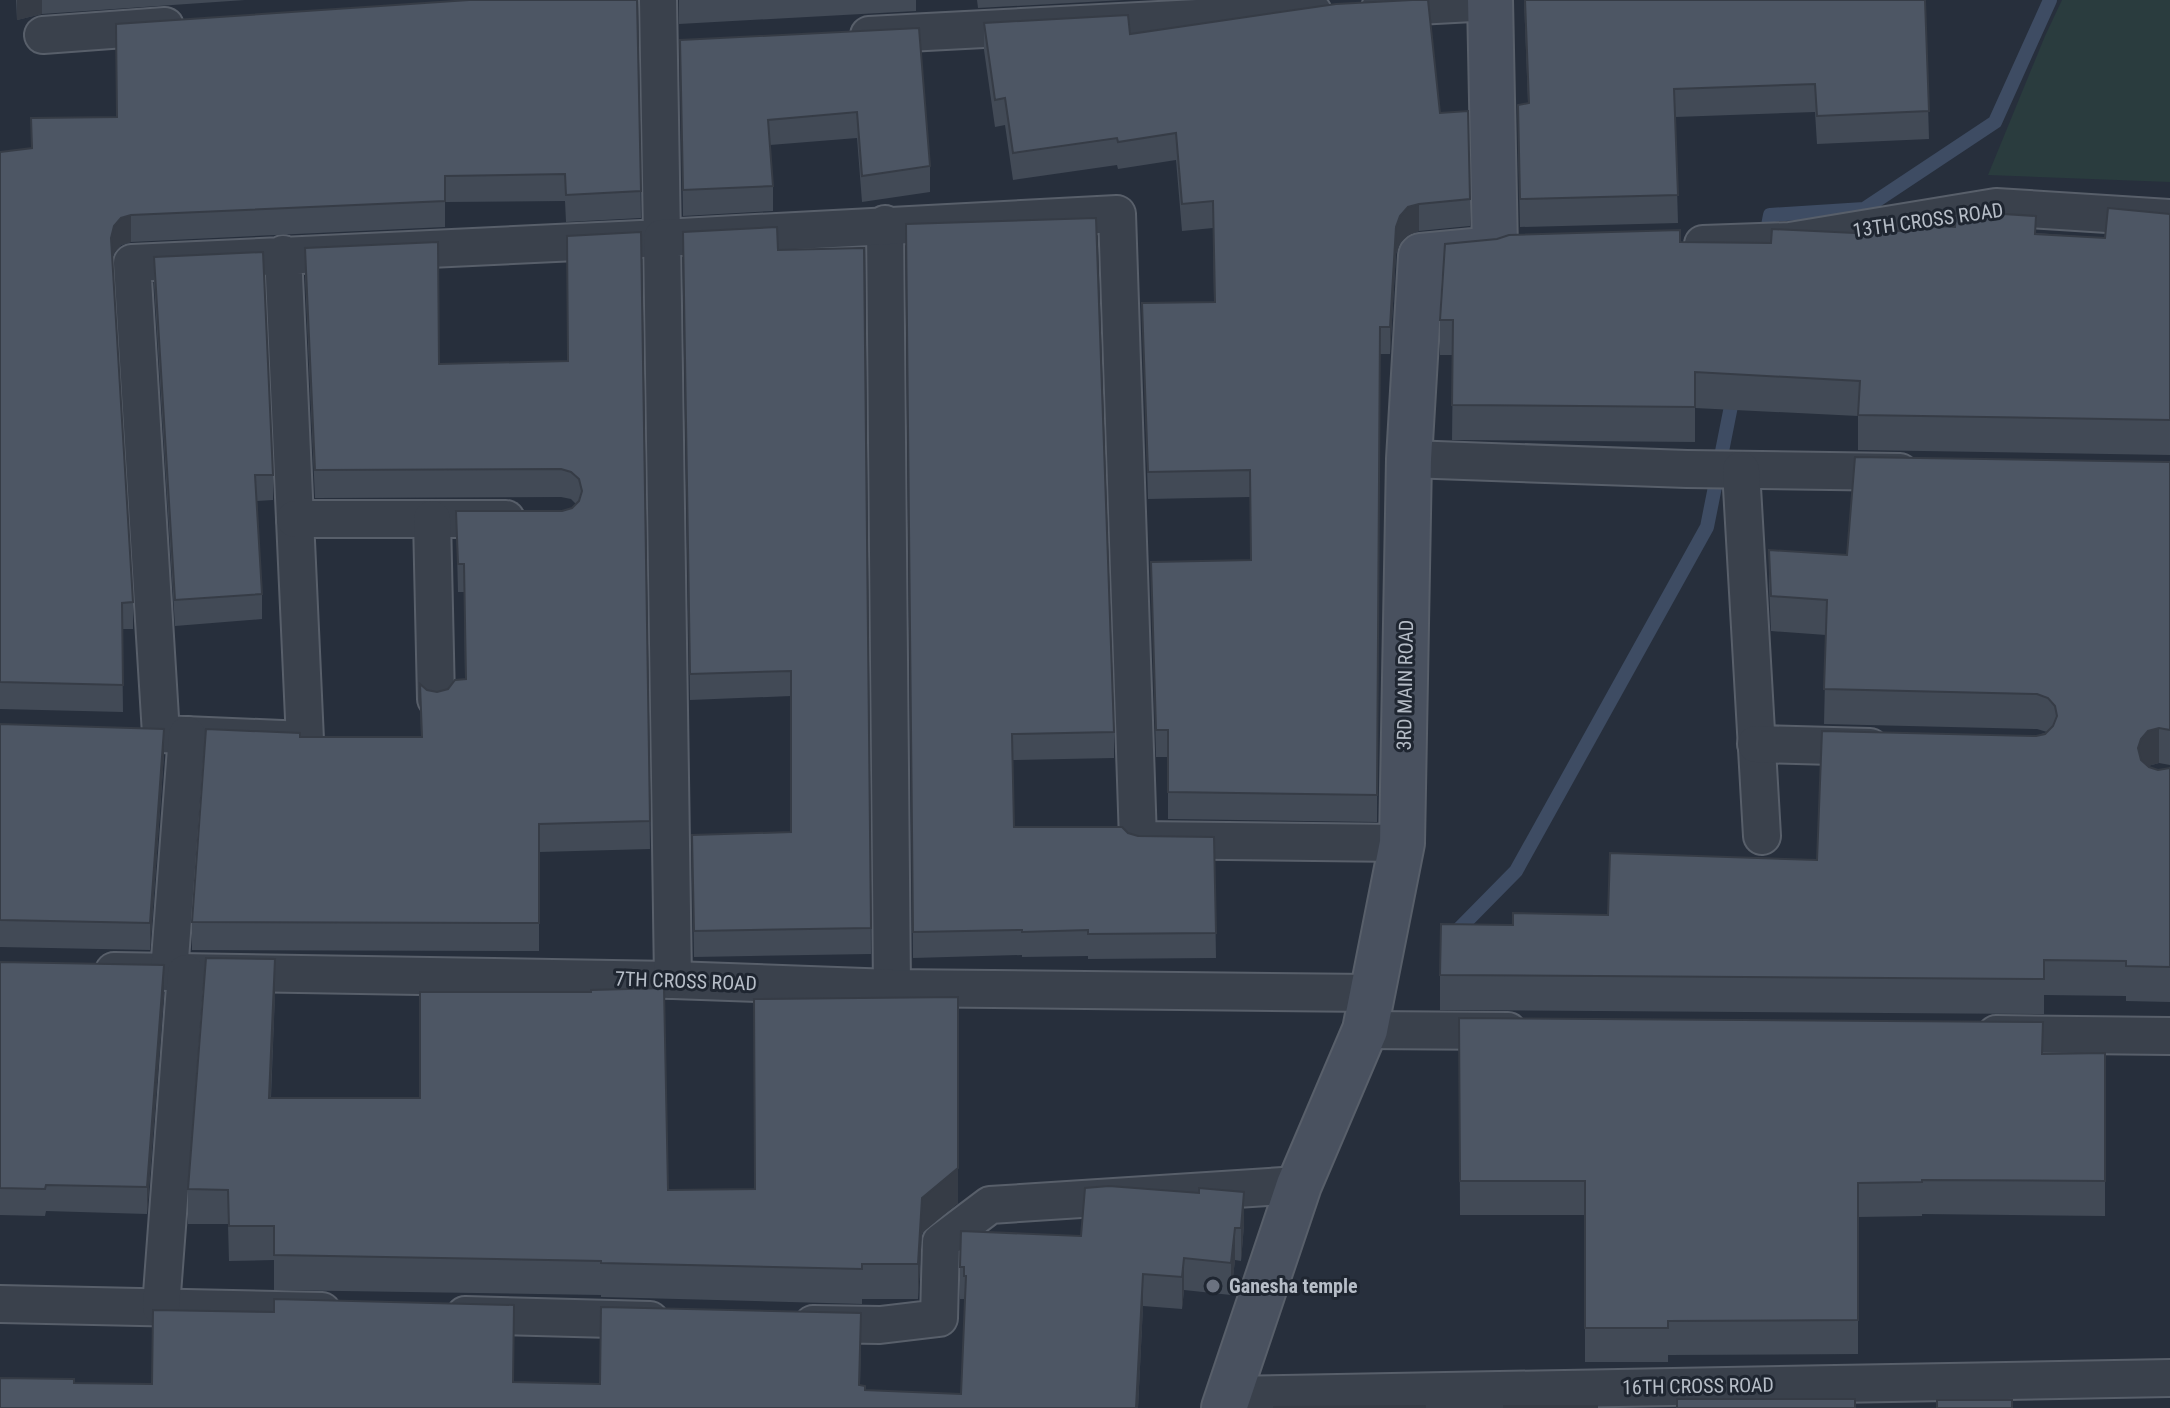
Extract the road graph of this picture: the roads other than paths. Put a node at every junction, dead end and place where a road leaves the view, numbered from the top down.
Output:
1 (658, 0) edge
2 (1490, 1) edge
3 (202, 24) edge
4 (43, 35) dead end
5 (836, 37) edge
6 (2170, 218) edge
7 (885, 224) junction
8 (662, 238) junction
9 (1664, 245) edge
10 (283, 254) junction
11 (1409, 459) junction
12 (1741, 470) junction
13 (1932, 473) edge
14 (295, 519) junction
15 (432, 519) junction
16 (532, 519) edge
17 (436, 699) edge
18 (160, 734) junction
19 (1756, 744) junction
20 (1896, 747) edge
21 (1762, 836) dead end
22 (1402, 843) junction
23 (77, 970) edge
24 (178, 972) junction
25 (673, 980) junction
26 (892, 988) junction
27 (1368, 1012) junction
28 (1539, 1032) edge
29 (1965, 1034) edge
30 (2170, 1036) edge
31 (1299, 1185) junction
32 (0, 1304) edge
33 (161, 1307) junction
34 (352, 1312) edge
35 (432, 1314) edge
36 (688, 1321) edge
37 (784, 1323) edge
38 (2170, 1378) edge
39 (1225, 1402) edge

1 - 8 street
2 - 5 street
2 - 11 street, 3RD MAIN ROAD
3 - 4 street
6 - 9 street, 13TH CROSS ROAD
7 - 8 street
7 - 22 street
7 - 26 street
8 - 10 street
8 - 25 street
10 - 14 street
10 - 18 street
11 - 12 street
11 - 22 street, 3RD MAIN ROAD
12 - 13 street
12 - 19 street
14 - 15 street
14 - 18 street
15 - 16 street
15 - 17 street
18 - 24 street
19 - 20 street
19 - 21 street
22 - 27 street, 3RD MAIN ROAD
23 - 24 street, 7TH CROSS ROAD
24 - 25 street, 7TH CROSS ROAD
24 - 33 street
25 - 26 street, 7TH CROSS ROAD
26 - 27 street, 7TH CROSS ROAD
27 - 28 street, 7TH CROSS ROAD
27 - 31 street, 3RD MAIN ROAD
29 - 30 street
31 - 37 street
31 - 39 street, 3RD MAIN ROAD
32 - 33 street
33 - 34 street
35 - 36 street
38 - 39 street, 16TH CROSS ROAD

